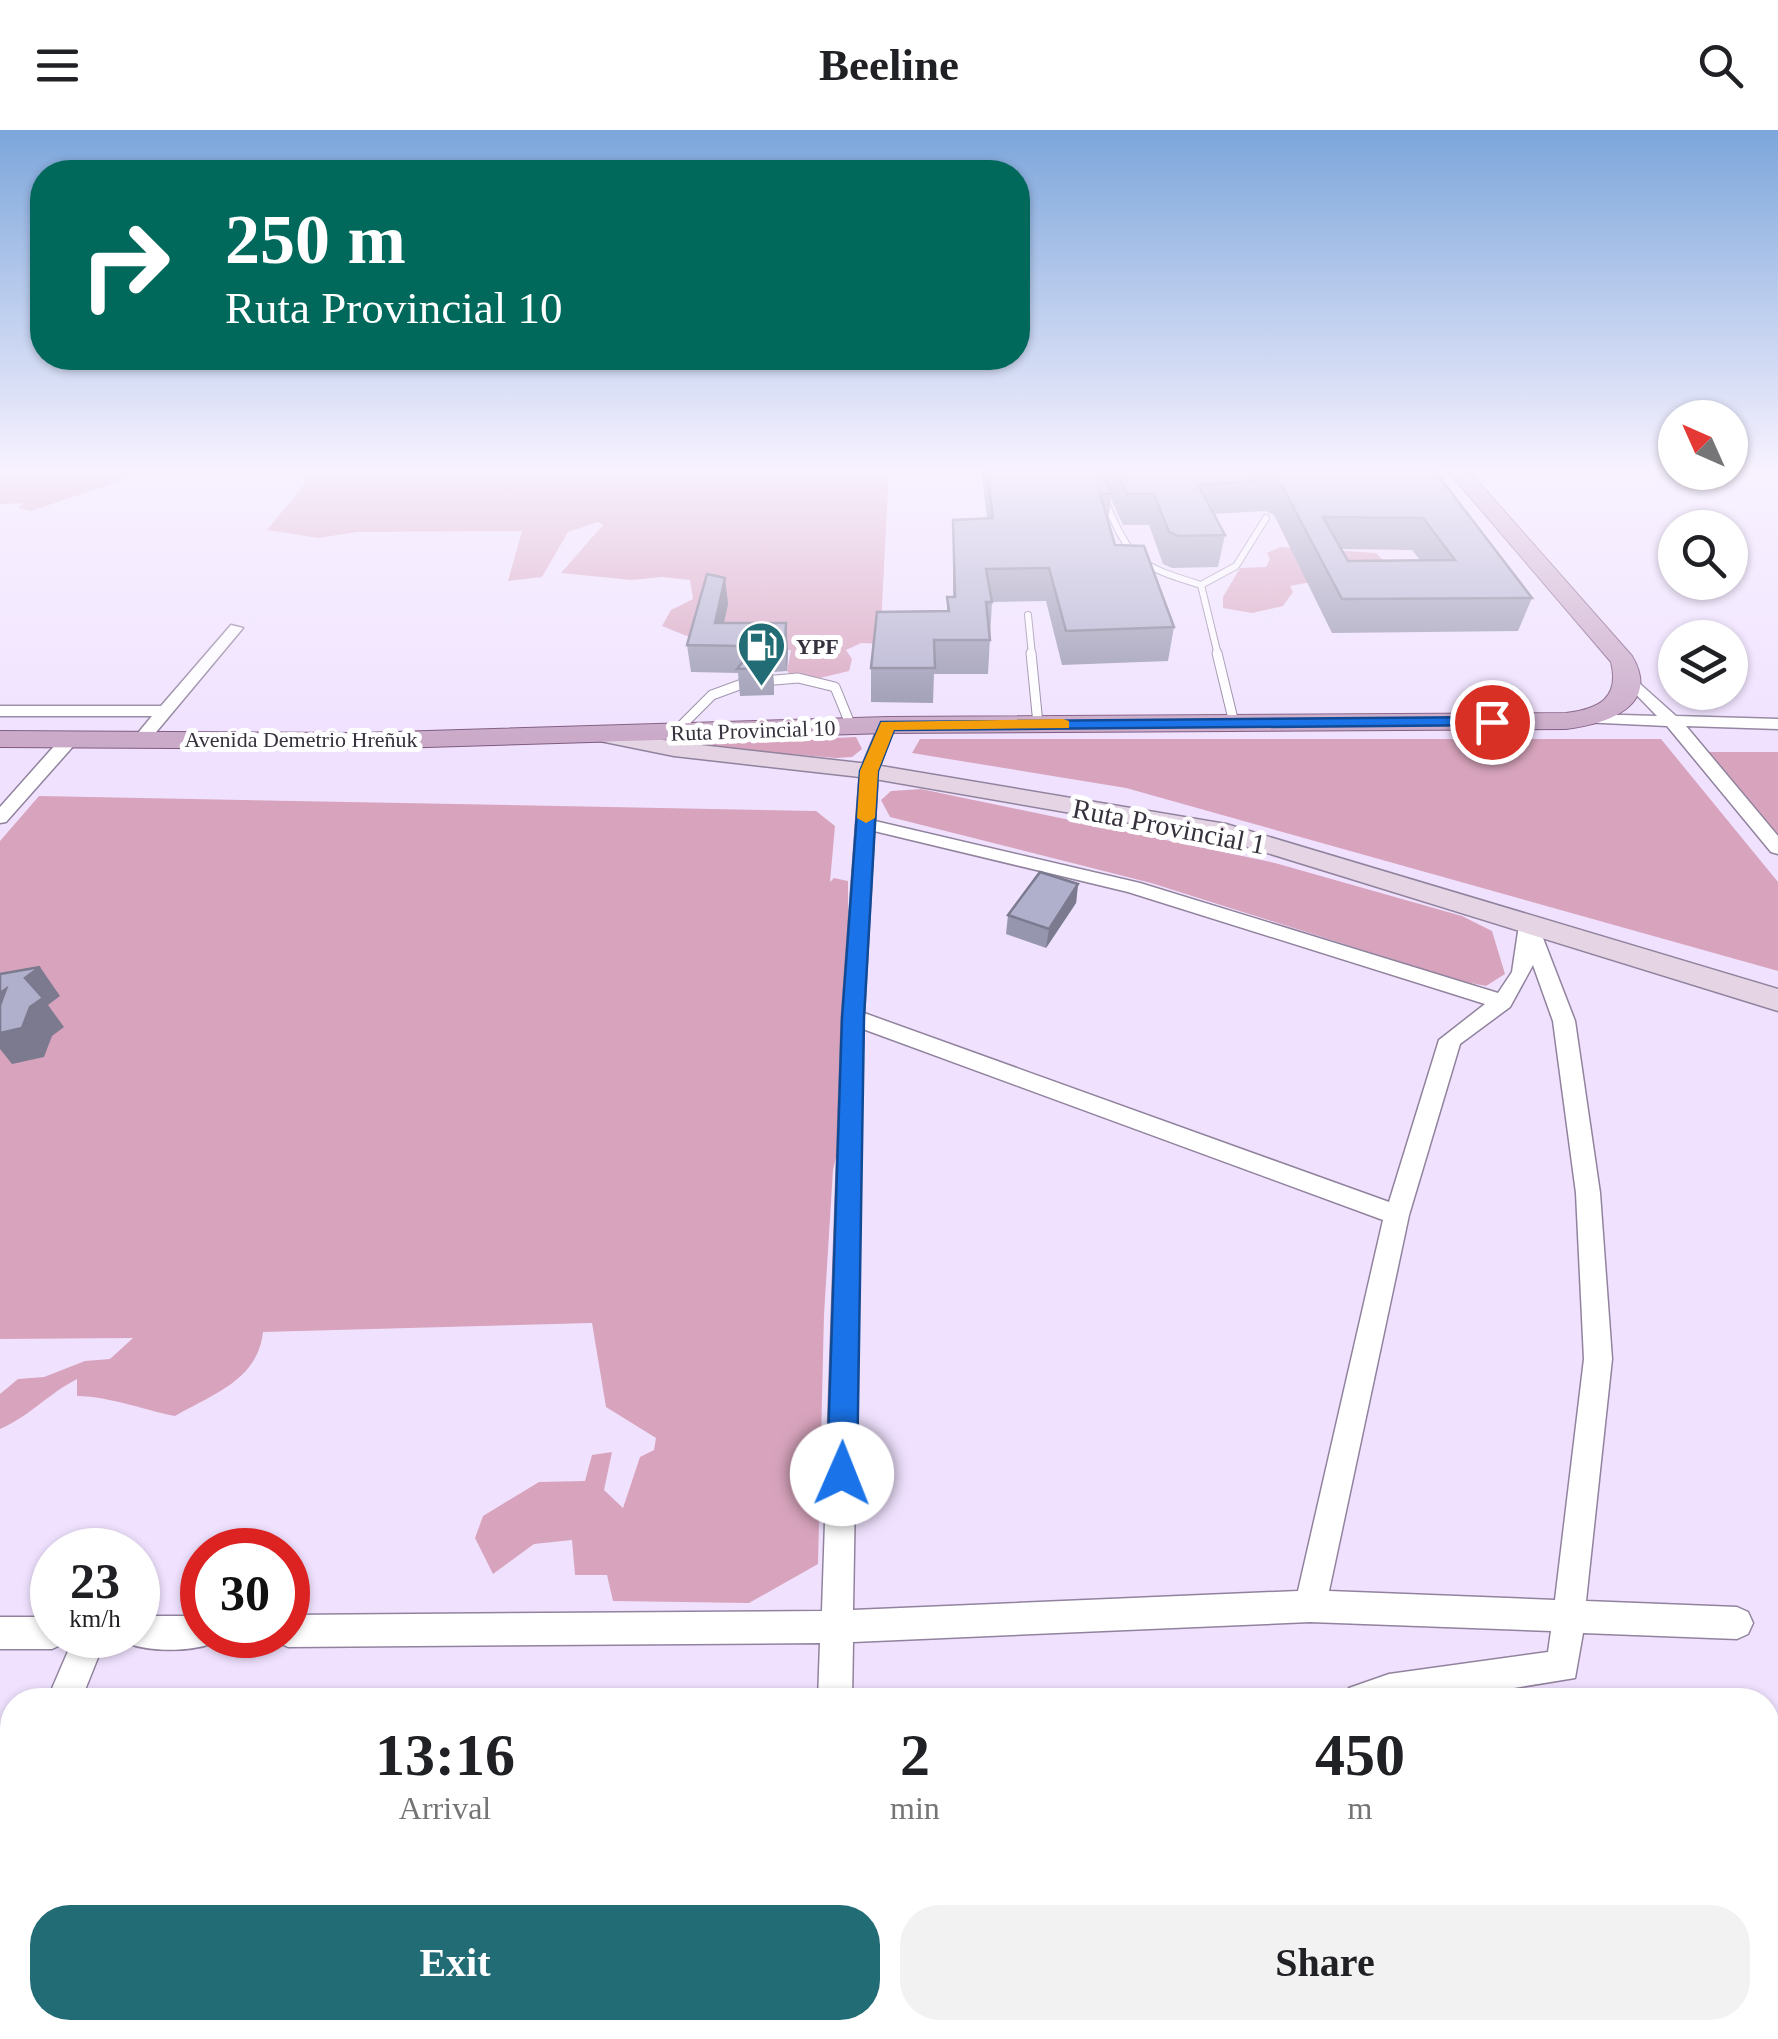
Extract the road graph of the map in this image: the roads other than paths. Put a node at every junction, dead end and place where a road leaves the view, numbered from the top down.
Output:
1 (1132, 559) edge
2 (1240, 559) edge
3 (1534, 559) edge
4 (1200, 585) junction
5 (1028, 615) dead end
6 (236, 628) dead end
7 (775, 680) edge
8 (1630, 680) junction
9 (742, 684) edge
10 (0, 710) edge
11 (165, 710) junction
12 (1588, 719) junction
13 (1672, 721) junction
14 (1234, 723) junction
15 (1038, 724) junction
16 (1778, 724) edge
17 (851, 726) junction
18 (887, 726) junction
19 (675, 732) junction
20 (603, 735) junction
21 (0, 739) edge
22 (70, 739) junction
23 (141, 739) junction
24 (869, 771) junction
25 (0, 818) edge
26 (866, 824) junction
27 (1778, 848) edge
28 (1529, 925) junction
29 (1778, 1000) edge
30 (1503, 1002) junction
31 (853, 1018) junction
32 (1397, 1215) junction
33 (1310, 1606) junction
34 (1570, 1616) junction
35 (1737, 1623) dead end
36 (838, 1627) junction
37 (310, 1631) edge
38 (30, 1633) edge
39 (0, 1634) edge
40 (82, 1658) edge
41 (69, 1688) edge
42 (835, 1688) edge
43 (1410, 1688) edge

1 - 4 lane
2 - 4 lane
3 - 8 main road
4 - 14 lane
5 - 15 lane
6 - 11 street
7 - 17 lane
8 - 12 main road
8 - 13 street
9 - 19 lane
10 - 11 street
11 - 23 street
12 - 13 street
12 - 14 main road, Ruta Provincial 10
13 - 16 street
13 - 27 street
14 - 15 main road, Ruta Provincial 10
15 - 18 main road, Ruta Provincial 10
17 - 18 main road, Ruta Provincial 10
17 - 19 main road, Ruta Provincial 10
18 - 24 street
19 - 20 main road, Ruta Provincial 10
20 - 23 main road, Avenida Demetrio Hreñuk
20 - 24 main road, Ruta Provincial 1
21 - 22 main road, Avenida Demetrio Hreñuk
22 - 23 main road, Avenida Demetrio Hreñuk
22 - 25 street
24 - 26 street
24 - 28 main road, Ruta Provincial 1
26 - 30 street
26 - 31 street
28 - 29 main road, Ruta Provincial 1
28 - 30 street
28 - 34 street
30 - 32 street
31 - 32 street
31 - 36 street
32 - 33 street
33 - 34 street
33 - 36 street
34 - 35 street
34 - 43 street
36 - 37 street
36 - 42 street
38 - 39 street
40 - 41 street

